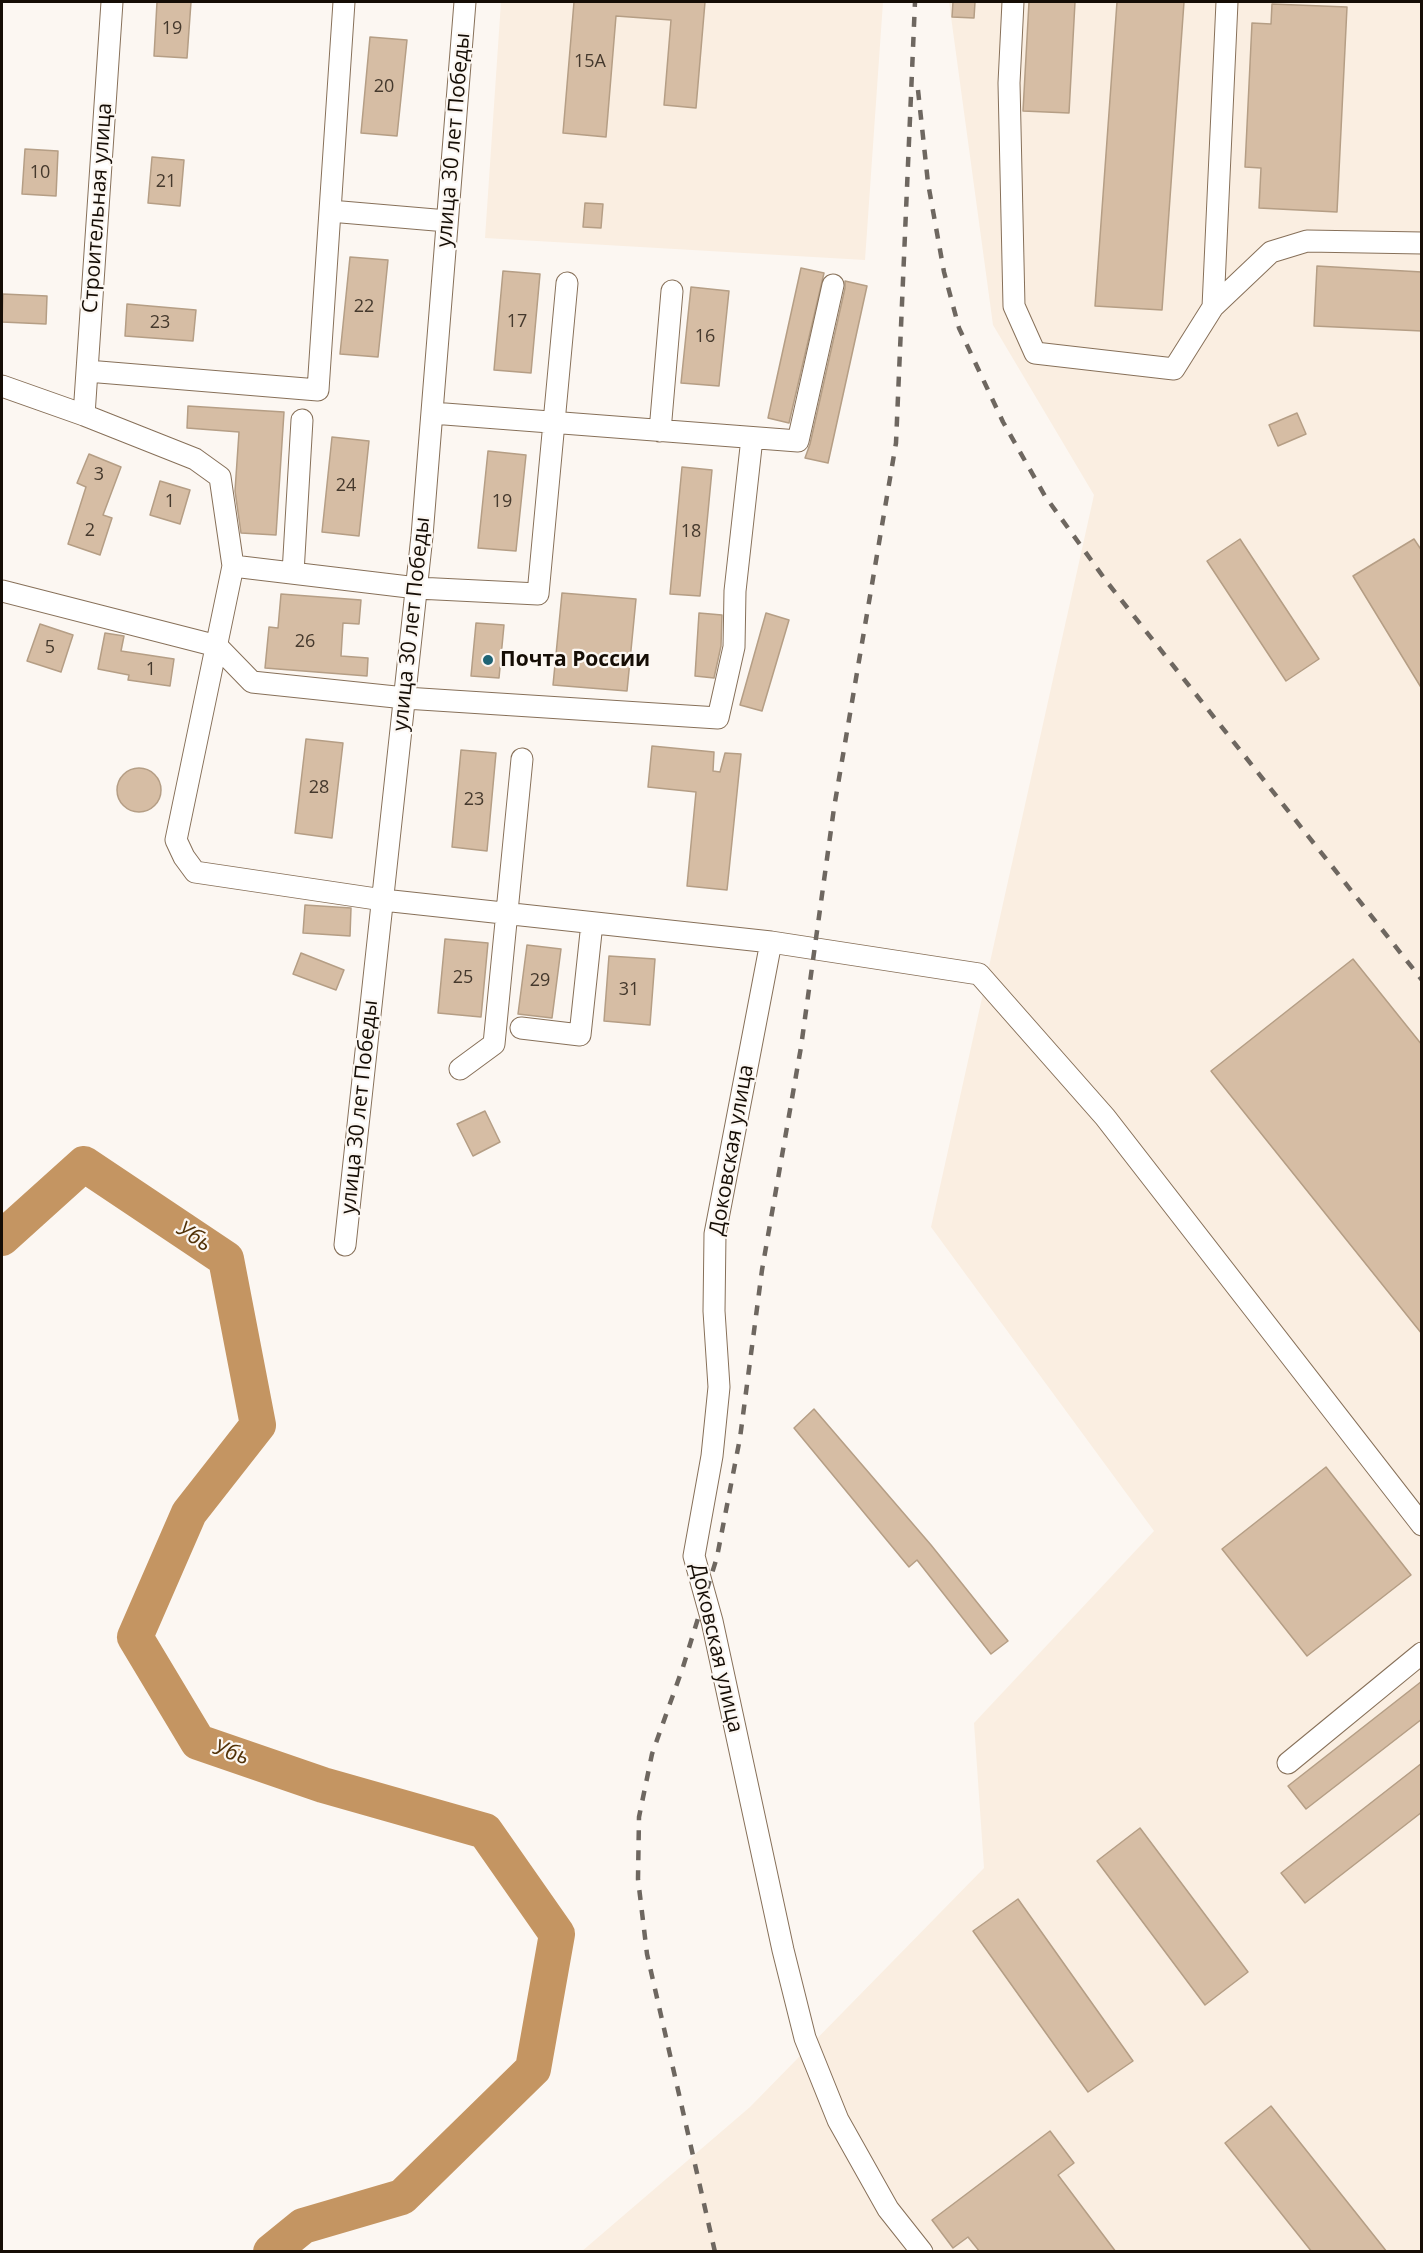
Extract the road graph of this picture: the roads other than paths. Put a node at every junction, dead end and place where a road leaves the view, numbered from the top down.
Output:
1 (112, 2) edge
2 (344, 2) edge
3 (465, 2) edge
4 (1013, 2) edge
5 (1227, 2) edge
6 (330, 211) junction
7 (447, 221) junction
8 (1422, 243) edge
9 (567, 283) dead end
10 (833, 285) dead end
11 (672, 291) dead end
12 (1213, 307) junction
13 (87, 371) junction
14 (2, 386) edge
15 (432, 413) junction
16 (84, 415) junction
17 (302, 420) dead end
18 (555, 423) junction
19 (660, 431) junction
20 (752, 438) junction
21 (233, 566) junction
22 (292, 573) junction
23 (417, 588) junction
24 (2, 591) edge
25 (217, 646) junction
26 (405, 698) junction
27 (522, 759) dead end
28 (382, 900) junction
29 (506, 914) junction
30 (592, 922) junction
31 (771, 942) junction
32 (522, 1028) dead end
33 (460, 1069) dead end
34 (345, 1245) dead end
35 (1422, 1524) edge
36 (1422, 1653) edge
37 (1288, 1763) dead end
38 (922, 2252) edge

1 - 13 street, Строительная улица
2 - 6 street
3 - 7 street, улица 30 лет Победы
4 - 12 street
5 - 12 street
6 - 7 street
6 - 13 street
7 - 15 street, улица 30 лет Победы
8 - 12 street
9 - 18 street
10 - 20 street
11 - 19 street
13 - 16 street, Строительная улица
14 - 16 street
15 - 18 street
15 - 23 street, улица 30 лет Победы
16 - 21 street
17 - 22 street
18 - 19 street
18 - 23 street
19 - 20 street
20 - 26 street
21 - 22 street
21 - 25 street
22 - 23 street
23 - 26 street, улица 30 лет Победы
24 - 25 street
25 - 26 street
25 - 28 street
26 - 28 street, улица 30 лет Победы
27 - 29 street
28 - 29 street
28 - 34 street, улица 30 лет Победы
29 - 30 street
29 - 33 street
30 - 31 street
30 - 32 street
31 - 35 street
31 - 38 street, Доковская улица
36 - 37 street

